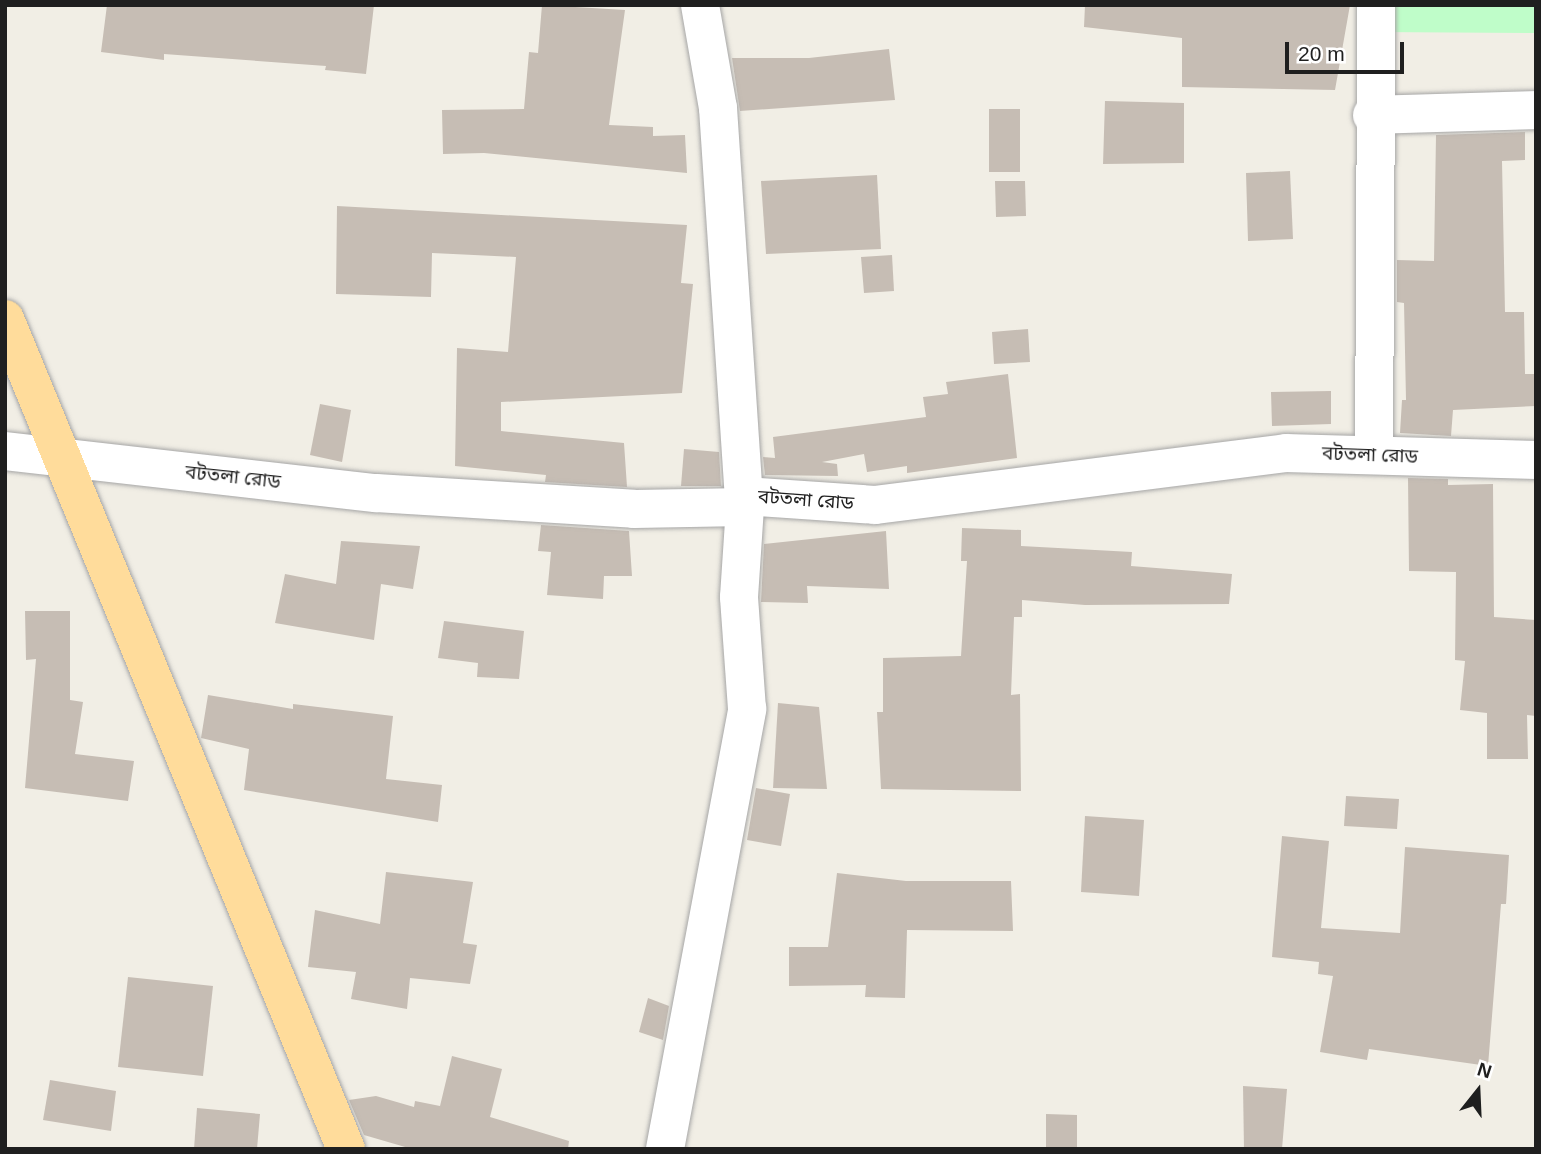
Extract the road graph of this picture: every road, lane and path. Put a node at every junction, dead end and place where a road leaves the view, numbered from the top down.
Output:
1 (700, 5) edge
2 (1376, 5) edge
3 (1536, 110) edge
4 (1372, 115) junction
5 (5, 320) edge
6 (5, 451) edge
7 (1374, 455) junction
8 (61, 457) junction
9 (1536, 460) edge
10 (745, 501) junction
11 (346, 1149) edge
12 (665, 1149) edge

1 - 10 street
2 - 4 street
3 - 4 street
4 - 7 street
5 - 8 main road
6 - 8 street, বটতলা রোড
7 - 9 street, বটতলা রোড
7 - 10 street, বটতলা রোড
8 - 10 street, বটতলা রোড
8 - 11 main road
10 - 12 street

